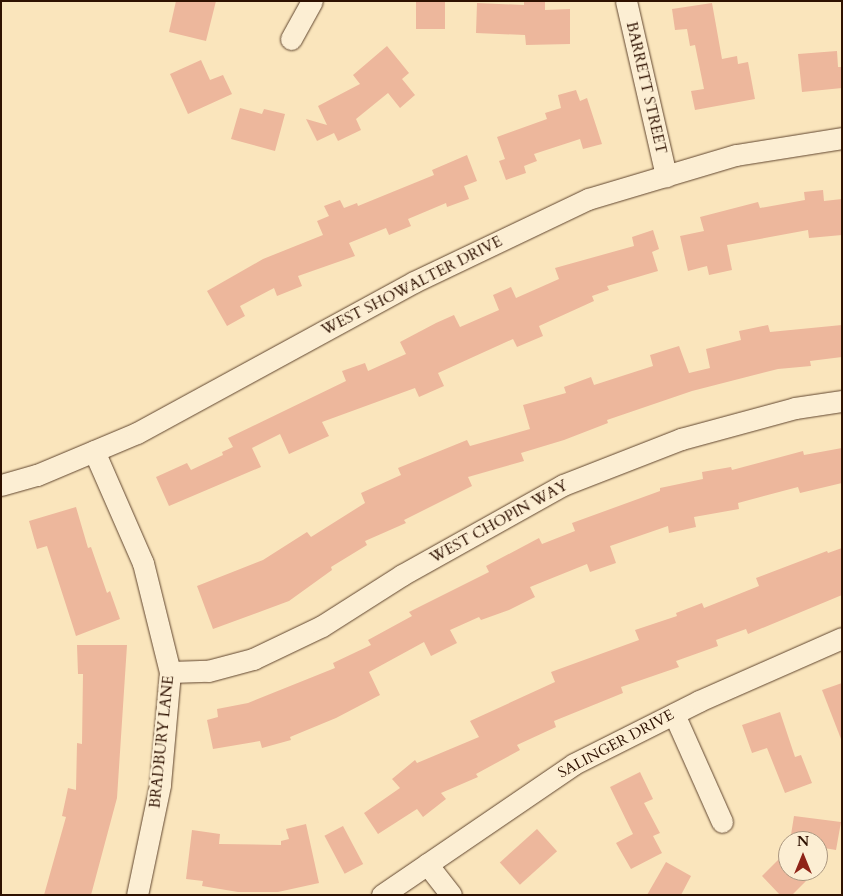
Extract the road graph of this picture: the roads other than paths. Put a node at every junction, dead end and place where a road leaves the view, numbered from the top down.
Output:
1 (312, 1) edge
2 (626, 1) edge
3 (292, 39) dead end
4 (842, 138) edge
5 (666, 176) junction
6 (842, 400) edge
7 (94, 451) junction
8 (1, 485) edge
9 (842, 638) edge
10 (170, 672) junction
11 (674, 714) junction
12 (722, 822) dead end
13 (427, 864) junction
14 (137, 895) edge
15 (382, 895) edge
16 (451, 895) edge

1 - 3 street
2 - 5 street, BARRETT STREET
4 - 5 street, WEST SHOWALTER DRIVE
5 - 7 street, WEST SHOWALTER DRIVE
6 - 10 street, WEST CHOPIN WAY
7 - 8 street, WEST SHOWALTER DRIVE
7 - 10 street, BRADBURY LANE
9 - 11 street, SALINGER DRIVE
10 - 14 street, BRADBURY LANE
11 - 12 street
11 - 13 street, SALINGER DRIVE
13 - 15 street, SALINGER DRIVE
13 - 16 street

